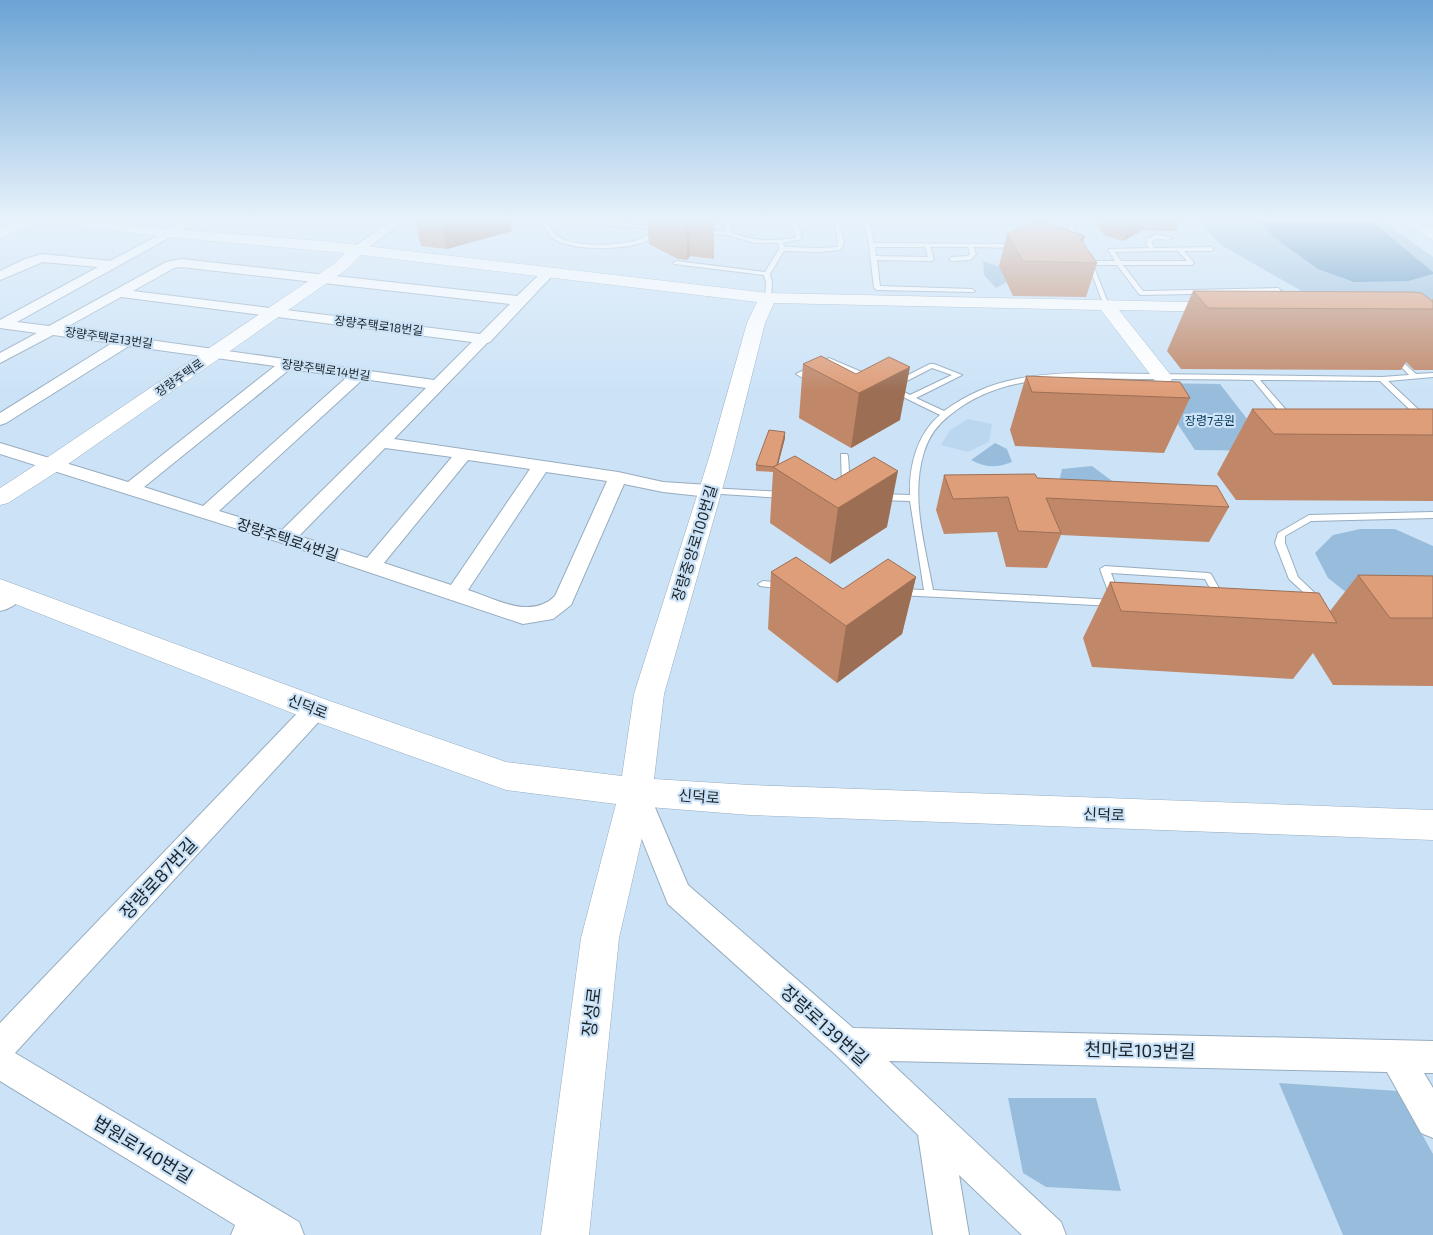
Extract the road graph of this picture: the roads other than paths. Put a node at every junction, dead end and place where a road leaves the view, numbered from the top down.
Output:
1 (90, 277) edge
2 (149, 277) edge
3 (309, 277) edge
4 (545, 277) edge
5 (571, 277) edge
6 (768, 277) edge
7 (876, 277) edge
8 (1096, 277) edge
9 (1129, 277) edge
10 (322, 278) junction
11 (1278, 290) edge
12 (972, 291) dead end
13 (120, 293) junction
14 (768, 298) junction
15 (522, 301) junction
16 (1106, 305) junction
17 (1252, 307) edge
18 (274, 311) junction
19 (2, 325) edge
20 (54, 329) junction
21 (484, 338) junction
22 (128, 340) junction
23 (1387, 350) edge
24 (214, 353) junction
25 (0, 359) edge
26 (288, 363) junction
27 (359, 374) junction
28 (1433, 375) edge
29 (1414, 376) junction
30 (1163, 378) junction
31 (1255, 378) junction
32 (1382, 379) junction
33 (817, 382) edge
34 (879, 384) edge
35 (439, 385) junction
36 (910, 398) junction
37 (1305, 413) edge
38 (946, 415) junction
39 (0, 420) edge
40 (1430, 421) edge
41 (1433, 427) edge
42 (382, 442) junction
43 (0, 448) edge
44 (464, 454) junction
45 (844, 456) dead end
46 (53, 464) junction
47 (542, 466) junction
48 (618, 477) junction
49 (131, 489) junction
50 (709, 491) junction
51 (791, 495) edge
52 (838, 496) edge
53 (866, 496) edge
54 (0, 498) edge
55 (914, 498) junction
56 (206, 513) junction
57 (1433, 515) edge
58 (286, 538) junction
59 (371, 566) junction
60 (762, 584) dead end
61 (792, 586) edge
62 (890, 591) edge
63 (929, 593) junction
64 (455, 594) junction
65 (5, 595) edge
66 (1322, 605) edge
67 (1216, 608) edge
68 (316, 709) junction
69 (636, 792) junction
70 (1433, 825) edge
71 (847, 1044) junction
72 (0, 1046) edge
73 (1396, 1056) junction
74 (1433, 1057) edge
75 (0, 1062) edge
76 (1433, 1121) edge
77 (934, 1127) junction
78 (264, 1229) edge
79 (565, 1235) edge
80 (951, 1235) edge
81 (1048, 1235) edge

1 - 19 street
2 - 13 street
3 - 10 street
4 - 15 street
5 - 14 street
6 - 14 lane
7 - 12 lane
8 - 16 lane
9 - 11 lane
10 - 15 street
10 - 18 street, 장량주택로
13 - 18 street, 장량주택로18번길
13 - 20 street
14 - 16 street
14 - 50 street, 장량중앙로100번길
15 - 21 street
16 - 17 street
16 - 30 street
18 - 21 street, 장량주택로18번길
18 - 24 street, 장량주택로
19 - 20 street, 장량주택로13번길
20 - 22 street, 장량주택로13번길
20 - 25 street
21 - 35 street
22 - 24 street, 장량주택로13번길
22 - 39 street
23 - 29 lane
24 - 26 street, 장량주택로14번길
24 - 46 street, 장량주택로
26 - 27 street, 장량주택로14번길
26 - 49 street
27 - 35 street, 장량주택로14번길
27 - 56 street
28 - 29 lane
29 - 32 lane
30 - 31 lane
30 - 38 lane
31 - 32 lane
31 - 37 lane
32 - 40 lane
33 - 34 lane
35 - 42 street
36 - 36 lane
36 - 38 lane
38 - 55 lane
40 - 41 lane
42 - 44 street
42 - 58 street
43 - 46 street, 장량주택로4번길
44 - 47 street
44 - 59 street
45 - 52 lane
46 - 49 street, 장량주택로4번길
46 - 54 street, 장량주택로
47 - 48 street
47 - 64 street
48 - 50 street
48 - 64 street, 장량주택로4번길
49 - 56 street, 장량주택로4번길
50 - 51 lane
50 - 69 street, 장량중앙로100번길
53 - 55 lane
55 - 63 lane
56 - 58 street, 장량주택로4번길
57 - 66 lane
58 - 59 street, 장량주택로4번길
59 - 64 street, 장량주택로4번길
60 - 61 lane
62 - 63 lane
63 - 67 lane
65 - 68 street, 신덕로
68 - 69 street, 신덕로
68 - 72 street, 장량로87번길
69 - 70 street, 신덕로
69 - 71 street, 장량로139번길
69 - 79 street, 장성로
71 - 73 street, 천마로103번길
71 - 77 street, 장량로139번길
73 - 74 street, 천마로103번길
73 - 76 street
75 - 78 street, 법원로140번길
77 - 80 street
77 - 81 street, 장량로139번길

